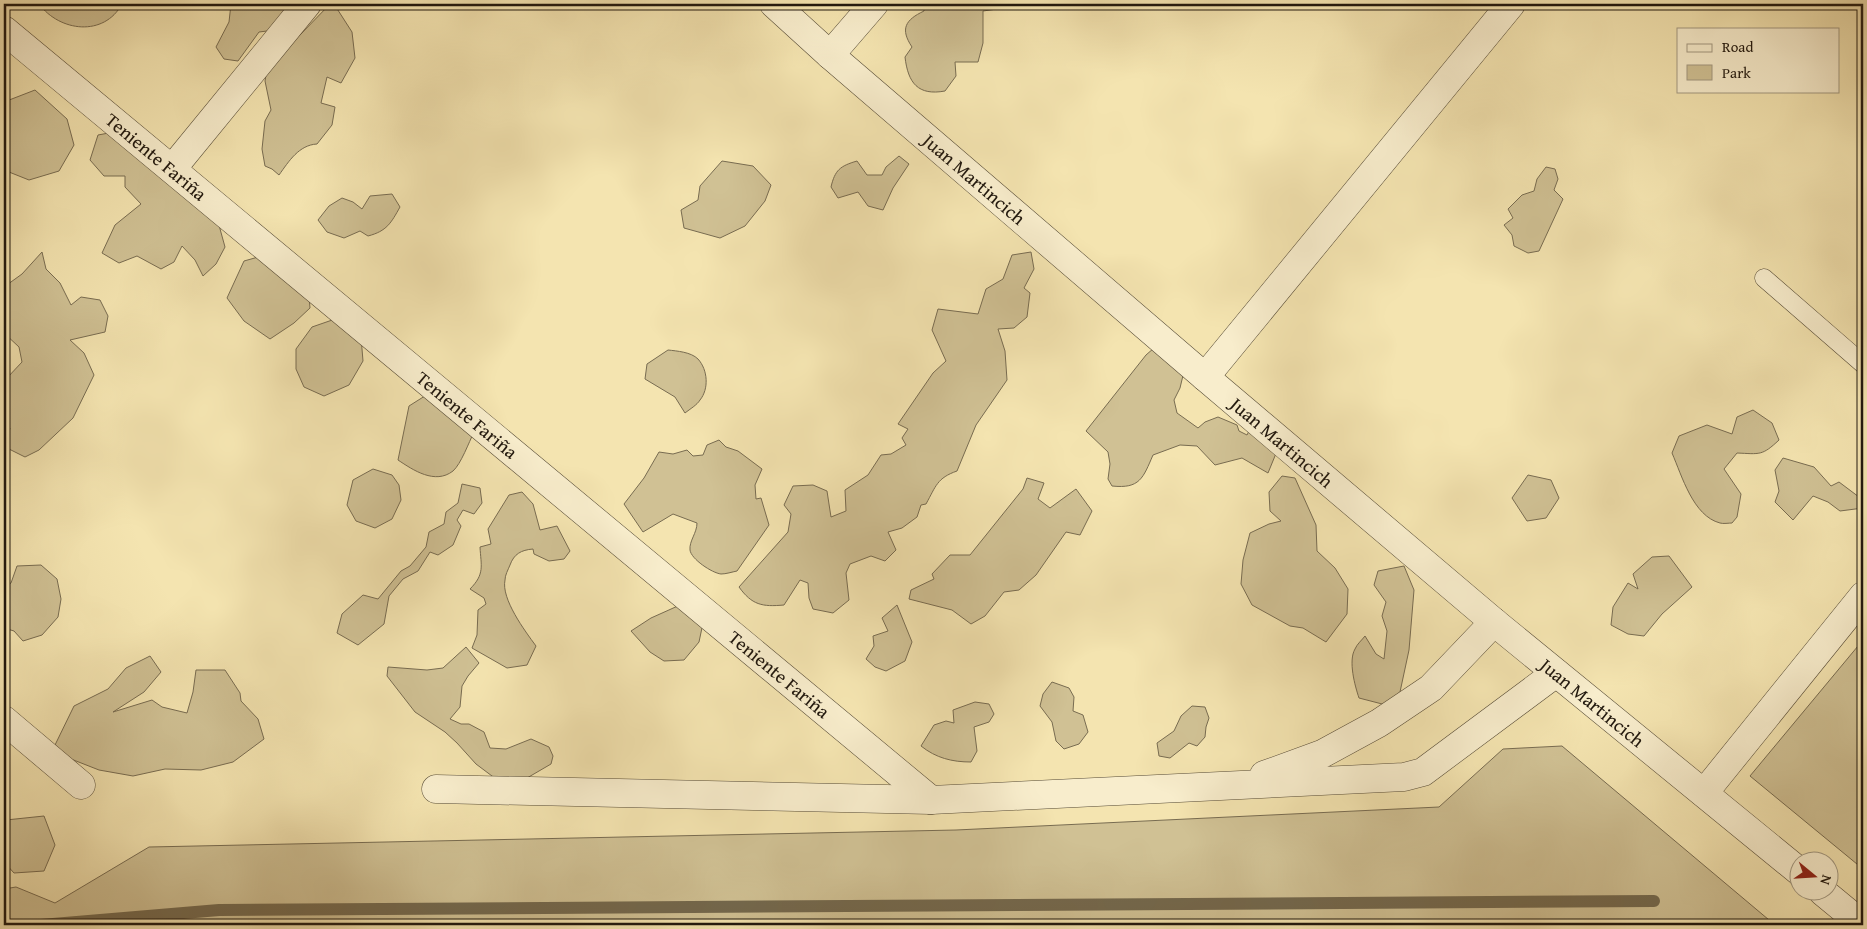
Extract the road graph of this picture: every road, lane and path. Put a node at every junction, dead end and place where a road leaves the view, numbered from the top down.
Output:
1 (307, 4) edge
2 (774, 4) edge
3 (874, 4) edge
4 (1511, 4) edge
5 (4, 30) edge
6 (830, 55) junction
7 (172, 169) junction
8 (1764, 278) dead end
9 (1863, 364) edge
10 (1205, 377) junction
11 (1863, 596) edge
12 (1494, 622) junction
13 (1556, 673) junction
14 (4, 720) edge
15 (81, 785) dead end
16 (1234, 785) junction
17 (436, 789) dead end
18 (1704, 792) junction
19 (931, 800) junction
20 (1790, 864) edge
21 (1835, 902) edge
22 (1863, 925) edge

1 - 7 street
2 - 6 street, Juan Martincich
3 - 6 street
4 - 10 street
5 - 7 street, Teniente Fariña
6 - 10 street, Juan Martincich
7 - 19 street, Teniente Fariña
8 - 9 lane
10 - 12 street, Juan Martincich
11 - 18 street
12 - 13 street, Juan Martincich
12 - 16 street
13 - 16 street
13 - 18 street, Juan Martincich
14 - 15 street
16 - 19 street
17 - 19 street
18 - 20 street, Juan Martincich
21 - 22 street

